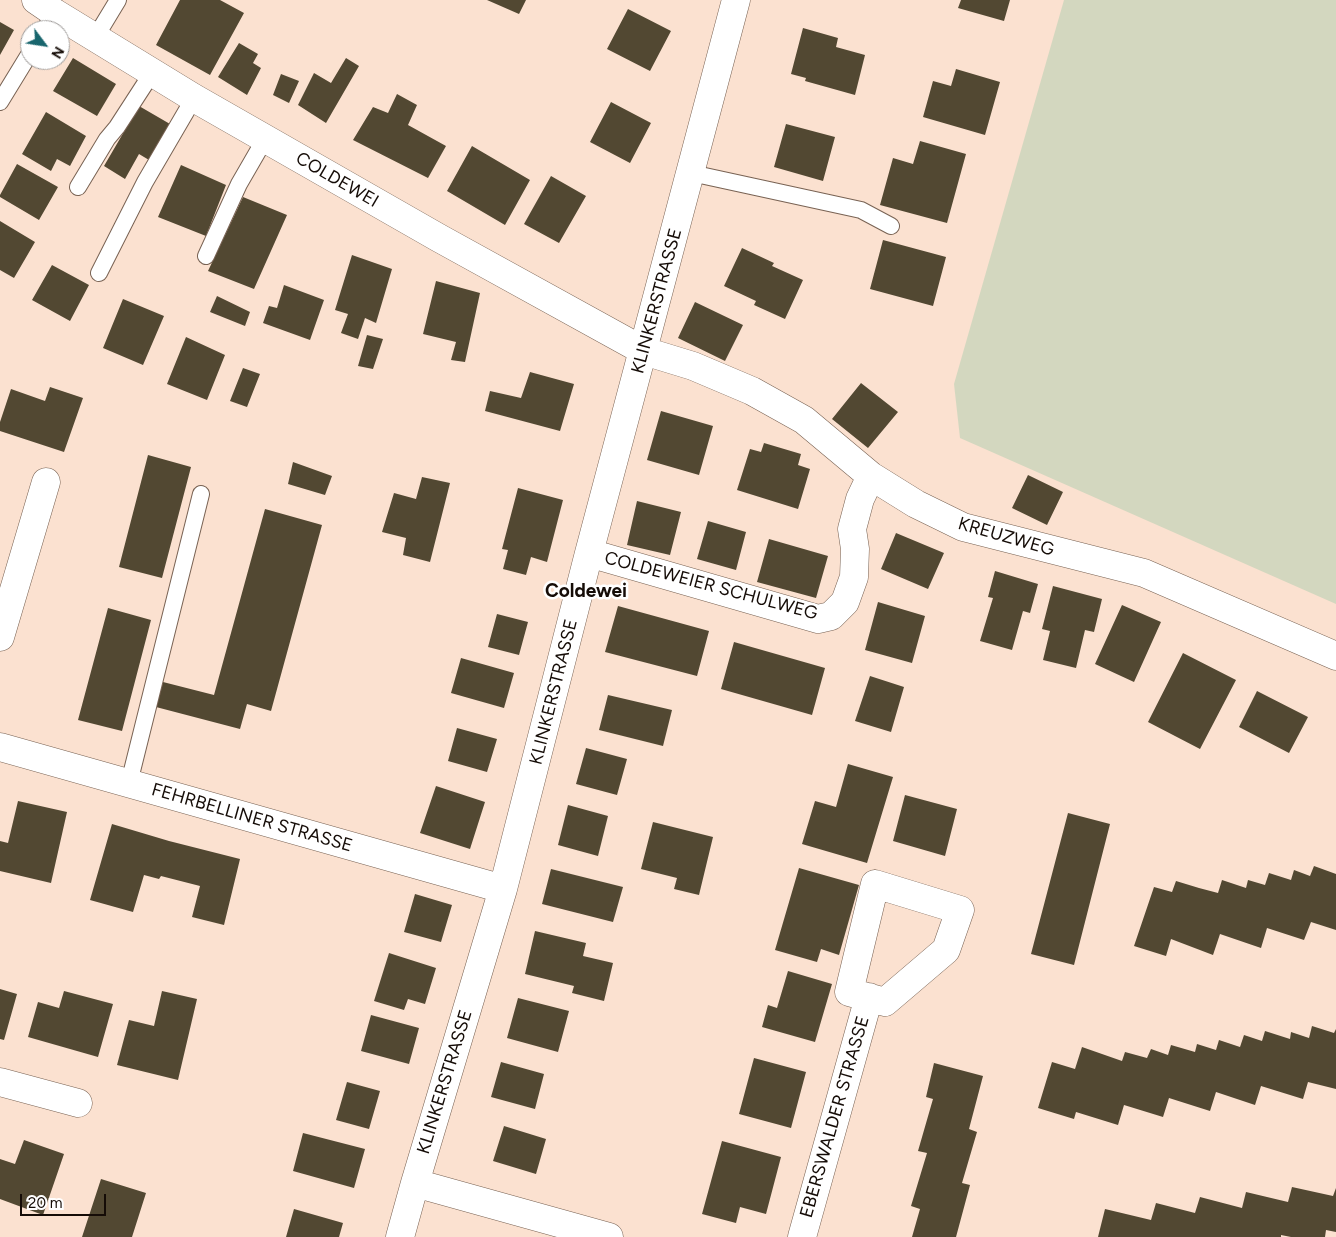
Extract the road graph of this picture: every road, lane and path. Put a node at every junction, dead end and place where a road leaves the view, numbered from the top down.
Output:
1 (118, 0) edge
2 (736, 0) edge
3 (45, 14) edge
4 (95, 38) junction
5 (20, 70) edge
6 (152, 73) junction
7 (194, 98) junction
8 (0, 102) edge
9 (265, 138) junction
10 (691, 173) junction
11 (78, 187) dead end
12 (891, 226) dead end
13 (206, 256) dead end
14 (99, 273) dead end
15 (644, 351) junction
16 (871, 476) junction
17 (46, 482) dead end
18 (201, 494) dead end
19 (589, 553) junction
20 (0, 637) edge
21 (1336, 656) edge
22 (0, 747) edge
23 (129, 783) junction
24 (503, 889) junction
25 (869, 997) junction
26 (0, 1082) edge
27 (78, 1103) dead end
28 (415, 1183) junction
29 (400, 1237) edge
30 (609, 1237) edge
31 (802, 1237) edge

1 - 4 lane
2 - 10 street, KLINKERSTRASSE
3 - 4 street, COLDEWEI
4 - 6 street, COLDEWEI
5 - 8 lane
6 - 7 street, COLDEWEI
6 - 11 lane
7 - 9 street, COLDEWEI
7 - 14 lane
9 - 13 lane
9 - 15 street, COLDEWEI
10 - 12 lane
10 - 15 street, KLINKERSTRASSE
15 - 16 street, KREUZWEG
15 - 19 street, KLINKERSTRASSE
16 - 19 street, COLDEWEIER SCHULWEG
16 - 21 street, KREUZWEG
17 - 20 street
18 - 23 lane
19 - 24 street, KLINKERSTRASSE
22 - 23 street, FEHRBELLINER STRASSE
23 - 24 street, FEHRBELLINER STRASSE
24 - 28 street, KLINKERSTRASSE
25 - 25 street, EBERSWALDER STRASSE
25 - 31 street, EBERSWALDER STRASSE
26 - 27 street
28 - 29 street, KLINKERSTRASSE
28 - 30 street

